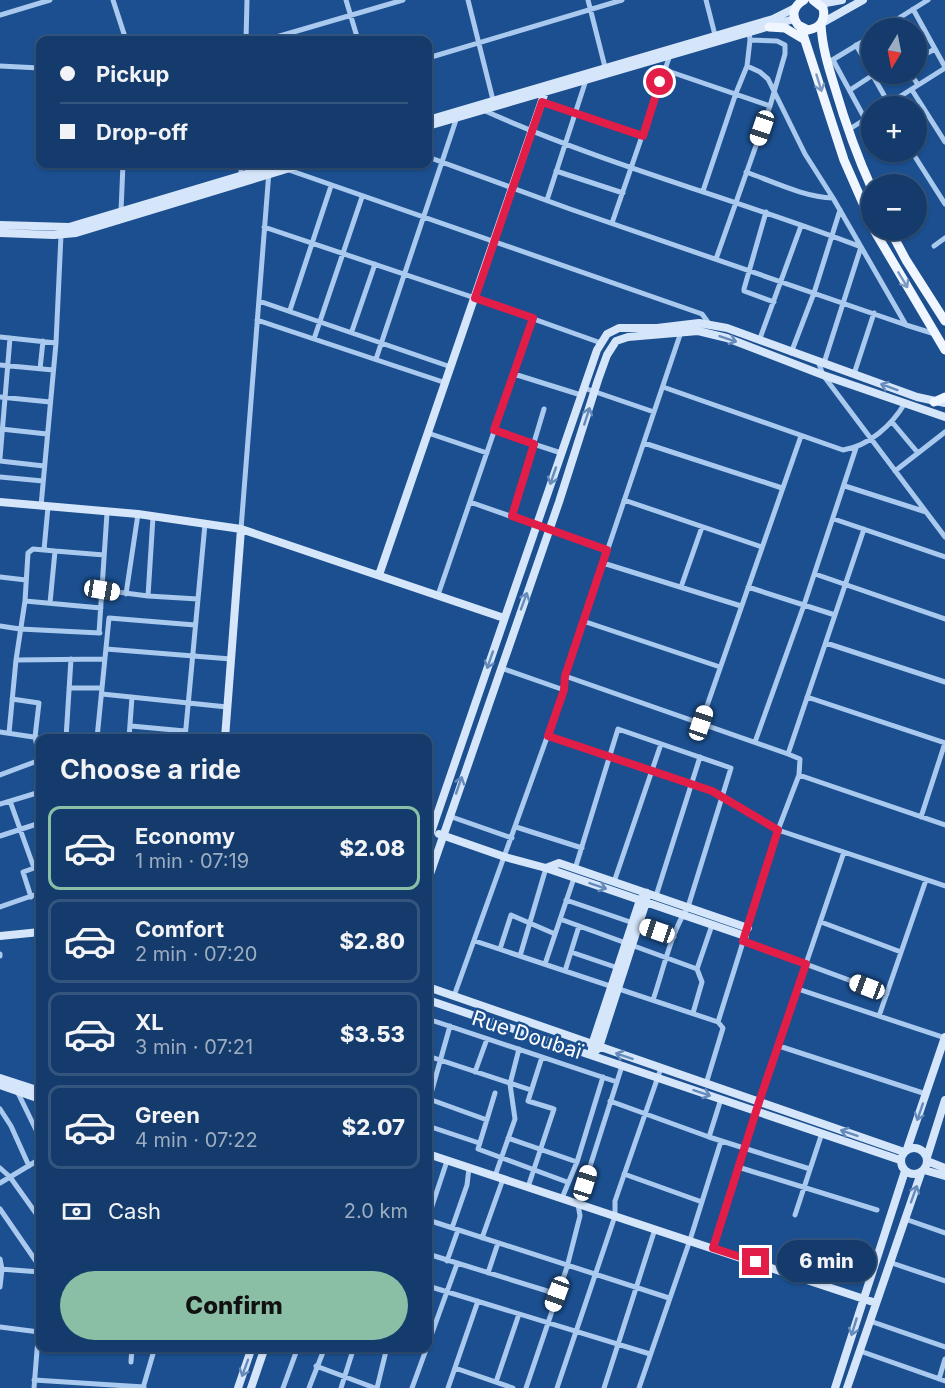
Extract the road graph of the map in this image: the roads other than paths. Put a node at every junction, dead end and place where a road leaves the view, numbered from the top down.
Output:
1 (50, 0) edge
2 (113, 0) edge
3 (247, 0) edge
4 (346, 0) edge
5 (403, 0) edge
6 (468, 0) edge
7 (588, 0) edge
8 (622, 0) edge
9 (706, 0) edge
10 (842, 0) edge
11 (863, 0) edge
12 (928, 0) edge
13 (817, 2) edge
14 (797, 3) edge
15 (913, 9) junction
16 (591, 10) junction
17 (0, 15) edge
18 (351, 15) junction
19 (899, 18) edge
20 (794, 19) junction
21 (821, 23) junction
22 (769, 27) junction
23 (801, 28) junction
24 (749, 31) junction
25 (715, 35) junction
26 (125, 36) edge
27 (246, 36) edge
28 (280, 36) edge
29 (357, 36) edge
30 (750, 40) junction
31 (805, 40) junction
32 (480, 42) junction
33 (861, 42) edge
34 (856, 45) junction
35 (935, 49) junction
36 (927, 53) edge
37 (861, 54) edge
38 (670, 55) junction
39 (432, 57) edge
40 (830, 61) junction
41 (0, 66) edge
42 (747, 66) junction
43 (36, 68) edge
44 (945, 68) edge
45 (606, 70) junction
46 (664, 70) junction
47 (586, 80) junction
48 (861, 82) edge
49 (918, 85) joint
50 (849, 90) junction
51 (912, 90) junction
52 (773, 91) junction
53 (545, 92) junction
54 (736, 93) junction
55 (902, 96) edge
56 (494, 100) junction
57 (542, 102) junction
58 (770, 106) junction
59 (483, 110) junction
60 (861, 110) edge
61 (576, 112) junction
62 (457, 117) junction
63 (432, 119) edge
64 (861, 122) edge
65 (432, 125) edge
66 (848, 130) junction
67 (532, 132) junction
68 (643, 136) junction
69 (945, 142) edge
70 (565, 144) junction
71 (432, 158) edge
72 (443, 162) junction
73 (918, 162) edge
74 (632, 167) junction
75 (123, 168) edge
76 (241, 168) edge
77 (274, 168) edge
78 (289, 168) edge
79 (269, 170) junction
80 (556, 171) junction
81 (746, 172) junction
82 (866, 174) edge
83 (241, 175) junction
84 (331, 186) junction
85 (513, 188) junction
86 (703, 191) junction
87 (623, 193) junction
88 (362, 197) junction
89 (833, 198) junction
90 (861, 198) edge
91 (547, 200) junction
92 (736, 202) junction
93 (945, 204) edge
94 (840, 210) junction
95 (121, 211) junction
96 (766, 212) junction
97 (424, 218) junction
98 (612, 223) junction
99 (0, 225) edge
100 (801, 226) junction
101 (264, 227) junction
102 (0, 233) edge
103 (61, 235) junction
104 (832, 236) junction
105 (945, 238) edge
106 (880, 240) edge
107 (895, 240) edge
108 (494, 242) junction
109 (312, 243) junction
110 (934, 246) dead end
111 (861, 247) junction
112 (343, 253) junction
113 (716, 259) junction
114 (375, 264) junction
115 (750, 270) junction
116 (403, 273) junction
117 (782, 282) junction
118 (814, 293) junction
119 (475, 298) junction
120 (259, 301) junction
121 (774, 302) junction
122 (845, 303) junction
123 (290, 310) junction
124 (874, 313) junction
125 (533, 318) junction
126 (257, 320) junction
127 (320, 321) junction
128 (945, 321) edge
129 (710, 325) junction
130 (906, 325) junction
131 (352, 331) junction
132 (681, 332) junction
133 (936, 334) junction
134 (0, 337) edge
135 (10, 338) junction
136 (314, 339) junction
137 (759, 340) junction
138 (43, 341) junction
139 (56, 343) junction
140 (381, 343) junction
141 (601, 343) junction
142 (945, 350) edge
143 (792, 353) junction
144 (376, 359) junction
145 (821, 362) junction
146 (0, 365) edge
147 (8, 366) junction
148 (451, 366) junction
149 (40, 369) junction
150 (53, 370) junction
151 (514, 374) junction
152 (854, 374) junction
153 (823, 375) junction
154 (446, 382) junction
155 (663, 387) junction
156 (582, 391) junction
157 (595, 391) junction
158 (3, 397) edge
159 (945, 397) edge
160 (50, 402) junction
161 (934, 402) junction
162 (905, 403) junction
163 (945, 404) edge
164 (544, 409) dead end
165 (654, 412) junction
166 (945, 417) edge
167 (892, 422) junction
168 (1, 429) edge
169 (494, 430) junction
170 (945, 432) edge
171 (428, 433) junction
172 (47, 434) junction
173 (801, 436) junction
174 (871, 438) junction
175 (644, 443) junction
176 (534, 444) junction
177 (856, 448) junction
178 (487, 453) junction
179 (561, 453) junction
180 (918, 453) junction
181 (0, 459) edge
182 (44, 466) junction
183 (895, 471) junction
184 (0, 477) edge
185 (43, 480) junction
186 (845, 486) junction
187 (782, 488) junction
188 (624, 501) junction
189 (0, 502) edge
190 (470, 502) junction
191 (44, 506) junction
192 (107, 513) junction
193 (926, 513) junction
194 (138, 514) junction
195 (153, 516) junction
196 (512, 516) junction
197 (834, 519) junction
198 (205, 524) junction
199 (537, 524) junction
200 (702, 527) junction
201 (241, 529) junction
202 (864, 529) junction
203 (549, 531) junction
204 (945, 537) edge
205 (762, 547) junction
206 (44, 550) junction
207 (607, 550) junction
208 (55, 551) junction
209 (104, 555) junction
210 (945, 557) edge
211 (603, 563) junction
212 (815, 574) junction
213 (379, 576) junction
214 (0, 577) edge
215 (27, 580) junction
216 (845, 584) junction
217 (681, 587) junction
218 (748, 587) junction
219 (102, 590) junction
220 (126, 594) junction
221 (438, 595) junction
222 (148, 596) junction
223 (198, 599) junction
224 (25, 601) junction
225 (50, 603) junction
226 (804, 605) junction
227 (741, 606) junction
228 (101, 608) junction
229 (835, 615) junction
230 (504, 618) junction
231 (945, 619) edge
232 (583, 621) junction
233 (195, 625) junction
234 (0, 626) edge
235 (20, 629) junction
236 (99, 633) junction
237 (107, 634) junction
238 (826, 643) junction
239 (106, 649) junction
240 (193, 655) junction
241 (71, 659) junction
242 (105, 659) junction
243 (231, 659) junction
244 (16, 660) junction
245 (720, 667) junction
246 (501, 668) junction
247 (565, 676) junction
248 (945, 682) edge
249 (69, 688) junction
250 (564, 690) junction
251 (102, 691) junction
252 (132, 697) junction
253 (807, 697) junction
254 (12, 699) junction
255 (188, 702) junction
256 (227, 707) junction
257 (701, 723) junction
258 (130, 726) junction
259 (185, 731) junction
260 (0, 732) edge
261 (9, 733) junction
262 (38, 734) edge
263 (66, 734) edge
264 (98, 734) edge
265 (129, 734) edge
266 (185, 734) edge
267 (225, 734) edge
268 (548, 736) junction
269 (36, 738) edge
270 (755, 742) junction
271 (945, 743) edge
272 (661, 744) junction
273 (788, 754) junction
274 (608, 757) junction
275 (700, 758) junction
276 (36, 761) edge
277 (651, 771) junction
278 (0, 774) edge
279 (799, 775) junction
280 (692, 784) junction
281 (36, 793) edge
282 (723, 797) junction
283 (10, 801) junction
284 (0, 804) edge
285 (449, 816) junction
286 (921, 817) junction
287 (432, 822) edge
288 (36, 824) edge
289 (945, 825) edge
290 (516, 827) junction
291 (20, 830) junction
292 (778, 830) junction
293 (432, 831) edge
294 (442, 835) junction
295 (0, 836) edge
296 (512, 838) junction
297 (582, 848) junction
298 (844, 852) junction
299 (505, 857) junction
300 (432, 867) edge
301 (34, 868) joint
302 (546, 868) junction
303 (575, 869) junction
304 (574, 878) junction
305 (926, 880) junction
306 (614, 882) junction
307 (945, 886) edge
308 (647, 893) junction
309 (36, 895) edge
310 (656, 896) junction
311 (31, 897) junction
312 (566, 900) junction
313 (643, 901) junction
314 (0, 907) edge
315 (686, 911) junction
316 (560, 919) junction
317 (820, 922) junction
318 (529, 924) junction
319 (636, 924) junction
320 (712, 925) junction
321 (579, 926) junction
322 (36, 932) edge
323 (555, 934) junction
324 (745, 935) junction
325 (0, 936) edge
326 (674, 937) junction
327 (475, 941) junction
328 (629, 945) junction
329 (500, 949) junction
330 (571, 952) junction
331 (901, 952) junction
332 (520, 956) junction
333 (667, 958) junction
334 (545, 964) junction
335 (806, 964) junction
336 (618, 968) junction
337 (697, 969) junction
338 (565, 971) junction
339 (432, 988) edge
340 (615, 988) junction
341 (798, 989) junction
342 (887, 994) junction
343 (454, 996) junction
344 (653, 1000) junction
345 (432, 1001) edge
346 (693, 1013) junction
347 (879, 1016) junction
348 (432, 1020) edge
349 (718, 1022) junction
350 (450, 1026) junction
351 (945, 1037) edge
352 (487, 1039) junction
353 (596, 1046) junction
354 (778, 1046) junction
355 (519, 1049) junction
356 (592, 1055) junction
357 (542, 1057) junction
358 (942, 1057) edge
359 (432, 1058) edge
360 (441, 1061) junction
361 (622, 1066) junction
362 (661, 1068) junction
363 (475, 1072) junction
364 (603, 1077) junction
365 (657, 1077) junction
366 (0, 1078) edge
367 (617, 1082) junction
368 (510, 1084) junction
369 (706, 1084) junction
370 (0, 1085) edge
371 (432, 1089) edge
372 (36, 1090) edge
373 (531, 1090) junction
374 (17, 1091) junction
375 (495, 1093) dead end
376 (926, 1094) junction
377 (36, 1098) edge
378 (721, 1099) junction
379 (945, 1100) edge
380 (610, 1101) junction
381 (759, 1102) junction
382 (432, 1103) edge
383 (0, 1108) edge
384 (756, 1111) junction
385 (645, 1114) junction
386 (487, 1120) junction
387 (432, 1127) edge
388 (36, 1130) edge
389 (822, 1133) junction
390 (709, 1137) junction
391 (508, 1138) junction
392 (721, 1141) junction
393 (479, 1143) junction
394 (744, 1147) junction
395 (540, 1150) junction
396 (904, 1154) junction
397 (432, 1155) edge
398 (501, 1158) junction
399 (927, 1159) junction
400 (36, 1161) edge
401 (447, 1161) junction
402 (577, 1162) junction
403 (29, 1166) junction
404 (738, 1167) junction
405 (0, 1168) edge
406 (469, 1168) junction
407 (945, 1168) edge
408 (810, 1169) junction
409 (534, 1170) junction
410 (905, 1171) junction
411 (923, 1171) junction
412 (624, 1174) junction
413 (945, 1176) edge
414 (10, 1177) junction
415 (499, 1178) junction
416 (567, 1182) junction
417 (0, 1183) edge
418 (528, 1187) junction
419 (805, 1187) junction
420 (562, 1198) junction
421 (702, 1202) junction
422 (578, 1204) junction
423 (432, 1207) edge
424 (0, 1209) edge
425 (877, 1210) dead end
426 (36, 1213) edge
427 (795, 1215) dead end
428 (615, 1216) junction
429 (905, 1219) junction
430 (432, 1220) edge
431 (455, 1229) junction
432 (655, 1229) junction
433 (945, 1233) edge
434 (482, 1238) junction
435 (690, 1240) junction
436 (498, 1243) junction
437 (713, 1248) junction
438 (432, 1255) edge
439 (0, 1259) edge
440 (36, 1261) edge
441 (447, 1261) junction
442 (889, 1262) junction
443 (457, 1264) junction
444 (567, 1266) junction
445 (1, 1269) edge
446 (36, 1272) edge
447 (488, 1273) junction
448 (595, 1276) junction
449 (945, 1281) edge
450 (0, 1287) edge
451 (432, 1287) edge
452 (636, 1288) junction
453 (446, 1292) junction
454 (557, 1294) junction
455 (863, 1297) junction
456 (669, 1299) junction
457 (478, 1301) junction
458 (876, 1303) junction
459 (519, 1314) junction
460 (432, 1320) edge
461 (435, 1321) junction
462 (870, 1321) junction
463 (547, 1323) junction
464 (0, 1327) edge
465 (432, 1330) edge
466 (576, 1331) junction
467 (36, 1332) edge
468 (618, 1344) junction
469 (945, 1347) edge
470 (860, 1350) junction
471 (37, 1352) edge
472 (132, 1352) edge
473 (154, 1352) edge
474 (250, 1352) edge
475 (263, 1352) edge
476 (296, 1352) edge
477 (323, 1352) edge
478 (352, 1352) edge
479 (386, 1352) edge
480 (425, 1352) edge
481 (650, 1354) junction
482 (945, 1359) edge
483 (131, 1362) dead end
484 (316, 1366) junction
485 (455, 1368) junction
486 (344, 1376) junction
487 (34, 1380) junction
488 (942, 1380) edge
489 (496, 1382) junction
490 (143, 1387) edge
491 (34, 1388) edge
492 (238, 1388) edge
493 (251, 1388) edge
494 (283, 1388) edge
495 (309, 1388) edge
496 (340, 1388) edge
497 (376, 1388) edge
498 (412, 1388) edge
499 (448, 1388) edge
500 (512, 1388) edge
501 (526, 1388) edge
502 (557, 1388) edge
503 (604, 1388) edge
504 (639, 1388) edge
505 (835, 1388) edge
506 (847, 1388) edge

1 - 17 street
2 - 26 street
3 - 27 street
4 - 18 street
5 - 18 street
6 - 32 street
7 - 16 street
8 - 16 street
9 - 25 street
10 - 13 main road
11 - 21 main road
12 - 15 street
13 - 21 main road
14 - 20 main road
14 - 25 main road
15 - 19 street
15 - 35 street
16 - 32 street
16 - 45 street
18 - 28 street
18 - 29 street
20 - 22 main road
20 - 23 main road
21 - 23 main road
21 - 40 main road
22 - 24 main road
22 - 31 main road
23 - 31 main road
24 - 30 street
24 - 38 main road
25 - 45 main road
30 - 42 street
30 - 52 street
31 -> 90 main road
32 - 39 street
32 - 56 street
33 - 34 street
34 - 37 street
34 - 40 street
35 - 36 street
35 - 44 street
38 - 45 main road
38 - 46 street
40 - 50 street
40 - 66 main road
41 - 43 street
42 - 52 street
42 - 54 street
44 - 49 street
45 - 47 main road
45 - 56 main road
46 - 54 street
46 - 68 street
47 - 53 main road
47 - 61 street
48 - 50 street
49 - 51 street
50 - 60 street
51 - 55 street
51 - 69 street
52 - 58 street
52 - 89 street
53 - 57 main road
53 - 59 main road
54 - 58 street
54 - 86 street
56 - 63 main road
57 - 61 street
57 - 67 main road
58 - 81 street
59 - 62 main road
59 - 67 street
61 - 68 street
61 - 70 street
62 - 65 main road
62 - 72 street
64 - 66 street
66 - 82 main road
67 - 70 street
67 - 85 main road
68 - 74 street
70 - 74 street
70 - 80 street
71 - 72 street
72 - 85 street
72 - 97 street
73 - 93 street
74 - 86 street
74 - 87 street
75 - 95 street
76 - 83 street
77 - 79 main road
78 - 84 street
79 - 83 main road
79 - 101 street
79 - 103 main road
80 - 87 street
80 - 91 street
81 - 89 street
81 - 92 street
83 - 95 main road
84 - 88 street
84 - 109 street
85 - 91 street
85 - 108 main road
86 - 92 street
87 - 98 street
88 - 97 street
88 - 112 street
89 - 94 street
91 - 98 street
92 - 96 street
92 - 113 street
94 - 104 street
94 - 111 street
95 - 99 main road
96 - 100 street
96 - 115 street
97 - 108 street
97 - 116 street
98 - 113 street
100 - 104 street
100 - 117 street
101 - 109 street
101 - 120 street
102 - 103 main road
103 - 139 street
104 - 111 street
104 - 118 street
105 - 110 street
106 -> 133 main road
107 - 128 main road
108 - 119 main road
108 - 129 street
109 - 112 street
109 - 123 street
111 - 122 street
111 - 130 street
112 - 114 street
112 - 127 street
113 - 115 street
114 - 116 street
114 - 131 street
115 - 117 street
115 - 121 street
116 - 119 street
116 - 140 street
117 - 118 street
117 - 121 street
118 - 122 street
118 - 143 street
119 - 125 street
119 - 148 main road
120 - 123 street
120 - 126 street
121 - 137 street
122 - 124 street
122 - 145 street
123 - 127 street
124 - 130 street
124 - 152 street
125 - 141 street
125 - 151 street
126 - 136 street
126 - 201 street
127 - 131 street
127 - 136 street
129 - 137 main road
129 - 141 main road
130 - 133 street
131 - 140 street
132 -> 153 main road
132 - 155 street
132 - 157 main road
133 - 142 main road
134 - 135 street
135 - 138 street
135 - 147 street
136 - 144 street
137 - 143 main road
138 - 139 street
138 - 149 street
139 - 150 street
140 - 144 street
140 - 148 street
141 - 156 main road
143 - 145 main road
144 - 154 street
145 - 152 main road
145 - 153 street
146 - 147 street
147 - 149 street
147 - 158 street
148 - 154 main road
149 - 150 street
150 - 160 street
151 - 156 street
151 - 169 street
161 -> 152 main road
153 - 162 main road
153 - 174 street
154 - 171 main road
155 - 165 street
155 - 173 street
156 - 157 street
156 - 179 main road
157 - 165 street
203 -> 157 main road
158 - 160 street
158 - 168 street
159 - 161 main road
160 - 172 street
161 - 163 main road
162 - 166 main road
162 - 167 street
164 - 176 street
165 - 175 street
167 - 174 street
167 - 180 street
168 - 172 street
168 - 181 street
169 - 176 street
169 - 178 street
170 - 180 street
171 - 178 street
171 - 213 main road
172 - 182 street
173 - 177 street
173 - 187 street
174 - 177 street
174 - 183 street
175 - 187 street
175 - 188 street
176 - 179 street
176 - 196 street
177 - 186 street
178 - 190 street
179 -> 199 main road
180 - 183 street
181 - 182 street
182 - 185 street
183 - 193 street
184 - 185 street
185 - 191 street
186 - 193 street
186 - 197 street
187 - 205 street
188 - 200 street
188 - 207 street
189 - 191 main road
190 - 196 street
190 - 221 street
191 - 192 main road
191 - 206 street
192 - 194 main road
192 - 209 street
193 - 204 street
194 - 195 main road
194 - 220 street
195 - 198 main road
195 - 222 street
196 - 199 street
197 - 202 street
197 - 212 street
198 - 201 main road
198 - 223 street
199 - 203 street
199 - 230 main road
200 - 205 street
200 - 217 street
201 - 213 main road
201 - 243 main road
202 - 210 street
202 - 216 street
203 - 207 street
246 -> 203 main road
205 - 218 street
206 - 208 street
206 - 215 street
207 - 211 street
208 - 209 street
208 - 225 street
209 - 219 street
211 - 217 street
211 - 232 street
212 - 216 street
212 - 226 street
213 - 221 main road
214 - 215 street
215 - 224 street
216 - 229 street
216 - 231 street
217 - 227 street
218 - 226 street
218 - 227 street
219 - 220 street
219 - 228 street
220 - 222 street
221 - 230 main road
222 - 223 street
223 - 233 street
224 - 225 street
224 - 235 street
225 - 228 street
226 - 229 street
226 - 270 street
227 - 245 street
228 - 236 street
229 - 238 street
230 -> 287 main road
232 - 245 street
232 - 247 street
233 - 237 street
233 - 240 street
234 - 235 street
235 - 236 street
235 - 244 street
236 - 237 street
237 - 239 street
238 - 248 street
238 - 253 street
239 - 240 street
239 - 242 street
240 - 243 street
240 - 255 street
241 - 242 street
241 - 244 street
241 - 249 street
242 - 251 street
243 - 256 main road
244 - 254 street
245 - 257 street
246 - 250 street
285 -> 246 main road
247 - 250 street
247 - 257 street
249 - 251 street
249 - 263 street
250 - 268 street
251 - 252 street
251 - 264 street
252 - 255 street
252 - 258 street
253 - 271 street
253 - 273 street
254 - 261 street
254 - 262 street
255 - 256 street
255 - 259 street
256 - 267 main road
257 - 270 street
258 - 259 street
258 - 265 street
259 - 266 street
260 - 261 street
261 - 269 street
268 - 274 street
268 - 290 street
270 - 273 street
271 - 286 street
272 - 274 street
272 - 275 street
272 - 277 street
273 - 279 street
274 - 277 street
274 - 297 street
275 - 280 street
275 - 282 street
276 - 278 street
277 - 280 street
277 - 306 street
279 - 286 street
279 - 292 street
280 - 282 street
280 - 310 street
281 - 283 street
282 - 292 street
282 - 315 street
283 - 284 street
283 - 291 street
285 - 294 main road
285 - 296 street
286 - 289 street
288 - 291 street
290 - 296 street
290 - 297 street
291 - 295 street
291 - 301 street
292 - 298 street
292 - 324 street
293 - 294 main road
294 - 299 main road
294 - 300 main road
296 - 299 street
297 - 303 street
298 - 305 street
298 - 317 street
299 - 302 main road
299 - 327 street
301 - 311 street
302 - 303 main road
302 - 304 main road
302 - 318 street
303 - 306 main road
304 - 312 street
304 -> 313 main road
305 - 307 street
305 - 331 street
306 - 308 main road
308 - 310 main road
308 - 313 main road
309 - 311 street
310 - 315 main road
311 - 314 street
312 - 316 street
312 - 319 street
313 - 315 main road
313 - 319 main road
315 - 320 main road
315 - 324 main road
315 - 326 street
316 - 321 street
316 - 323 street
317 - 331 street
317 - 335 street
318 - 323 street
318 - 329 street
318 - 332 street
319 - 326 street
319 - 328 main road
320 - 324 main road
320 - 337 street
321 - 328 street
321 - 330 street
322 - 325 main road
323 - 334 street
324 - 335 street
324 - 349 street
326 - 333 street
327 - 329 street
327 - 343 street
328 - 333 street
328 - 336 main road
328 - 340 main road
329 - 332 street
330 - 336 street
330 - 338 street
331 - 342 street
332 - 334 street
333 - 337 street
333 - 344 street
334 - 338 street
335 - 341 street
335 - 342 street
336 - 340 main road
337 - 346 street
338 - 340 street
339 - 343 main road
340 - 344 street
340 - 353 main road
341 - 347 street
341 - 354 street
342 - 347 street
343 - 353 main road
344 - 346 street
345 - 356 main road
346 - 349 street
347 - 351 street
348 - 350 street, Rue Doubaï
349 - 369 street
350 - 352 street, Rue Doubaï
350 - 360 street
351 - 358 main road
352 - 355 street, Rue Doubaï
352 - 363 street
353 - 356 main road
362 -> 353 main road
354 - 376 street
354 - 381 street
355 - 357 street, Rue Doubaï
355 - 368 street
356 - 361 main road
357 - 364 street, Rue Doubaï
357 - 373 street
358 - 376 main road
359 - 360 street
360 - 363 street
360 - 371 street
361 - 365 main road
361 - 367 street
362 - 365 street
362 - 369 main road
363 - 368 street
364 - 367 street, Rue Doubaï
364 - 402 street
365 -> 378 main road
365 - 385 street
366 - 372 main road
367 - 380 street
368 - 373 street
368 - 391 street
369 - 381 main road
370 - 374 main road
373 - 395 street
374 - 377 main road
374 - 388 street
375 - 386 street
376 -> 396 main road
378 - 384 main road
378 - 390 street
379 - 399 main road
380 - 385 street
380 - 422 street
381 - 384 street
396 -> 381 main road
382 - 386 street
383 - 403 street
384 - 389 main road
384 - 394 street
385 - 390 street
385 - 412 street
386 - 393 street
387 - 393 street
389 - 396 main road
389 - 408 street
390 - 392 street
391 - 395 street
391 - 398 street
392 - 394 street
392 - 421 street
393 - 398 street
394 - 404 street
394 - 408 street
395 - 402 street
395 - 409 street
396 - 399 main road
396 - 410 main road
397 - 401 main road
398 - 409 street
398 - 415 street
399 - 407 main road
399 - 411 main road
400 - 403 street
401 - 406 main road
401 - 423 street
402 - 416 street
403 - 414 street
404 - 419 street
404 - 437 street
405 - 414 street
406 - 415 main road
406 - 431 street
408 - 419 street
409 - 416 street
409 - 418 street
410 - 411 main road
410 - 455 main road
411 - 413 main road
429 -> 411 main road
412 - 421 street
412 - 428 street
414 - 417 street
414 - 426 street
415 - 418 main road
415 - 434 street
416 - 420 street
418 - 420 main road
419 - 425 street
419 - 427 street
420 - 422 main road
421 - 435 street
422 - 428 main road
422 - 444 street
424 - 440 street
428 - 432 main road
428 - 448 street
429 - 433 street
429 - 442 main road
430 - 431 street
431 - 434 street
431 - 441 street
432 - 435 main road
432 - 452 street
434 - 436 street
435 - 437 main road
435 - 456 street
436 - 444 street
436 - 447 street
437 - 455 main road
438 - 441 street
439 - 445 street
441 - 443 street
442 - 449 street
442 - 458 main road
443 - 447 street
443 - 453 street
444 - 448 street
444 - 454 street
445 - 446 street
445 - 450 street
447 - 454 street
448 - 452 street
448 - 466 street
451 - 453 street
452 - 456 street
452 - 468 street
453 - 457 street
453 - 461 street
454 - 463 street
455 - 458 main road
455 -> 505 main road
456 - 481 street
457 - 459 street
457 - 485 street
458 - 462 main road
459 - 463 street
459 - 489 street
460 - 461 street
461 - 465 street
462 - 469 street
462 - 470 main road
463 - 466 street
463 - 501 street
464 - 467 street
466 - 468 street
466 - 502 street
468 - 481 street
468 - 503 street
470 - 488 street
470 - 506 main road
471 - 487 street
472 - 483 street
473 - 490 street
474 -> 492 main road
475 - 493 main road
476 - 494 street
477 - 484 street
478 - 486 street
479 - 497 street
480 - 498 street
481 - 504 street
482 - 488 street
484 - 486 street
484 - 495 street
485 - 489 street
485 - 499 street
486 - 496 street
486 - 497 street
487 - 490 street
487 - 491 street
489 - 500 street

